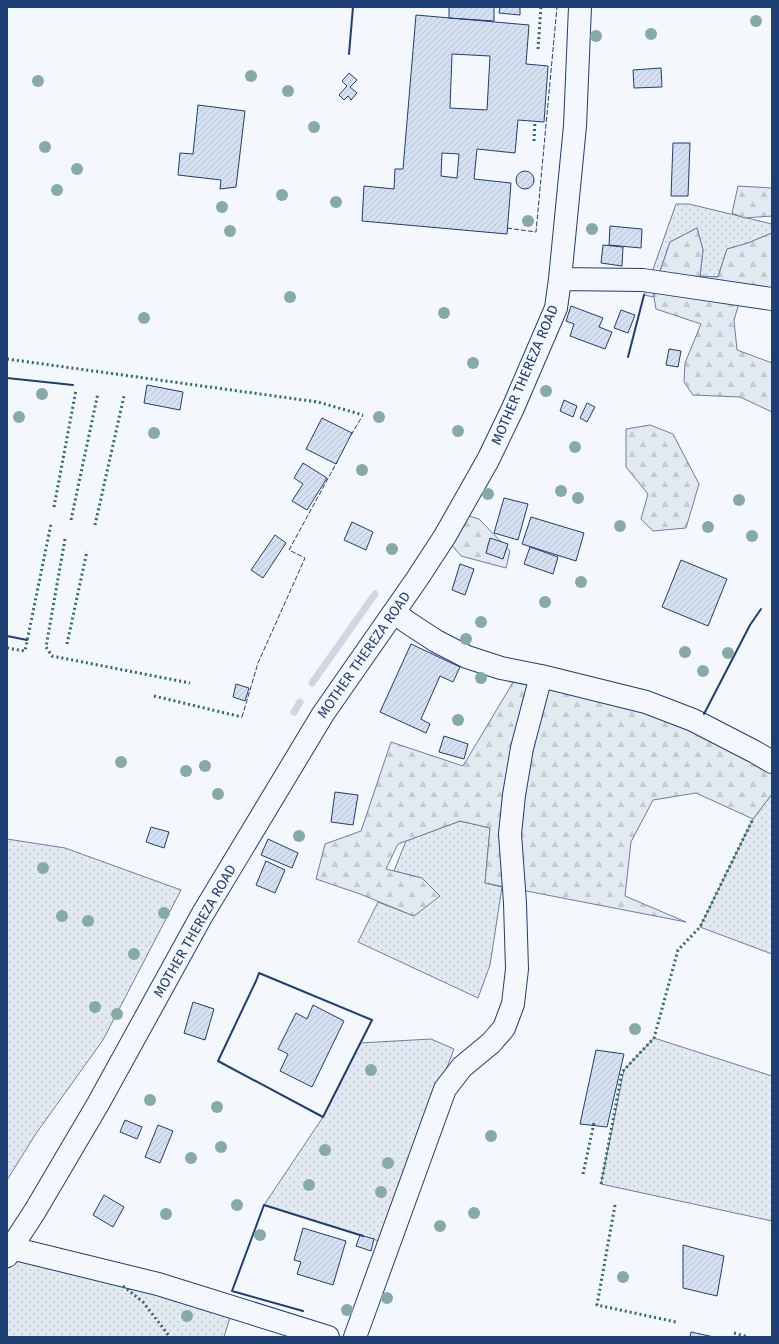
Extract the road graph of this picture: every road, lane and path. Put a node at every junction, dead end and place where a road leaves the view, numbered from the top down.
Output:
1 (580, 7) edge
2 (560, 279) junction
3 (772, 299) edge
4 (394, 612) junction
5 (541, 676) junction
6 (772, 762) edge
7 (9, 1252) edge
8 (328, 1337) edge
9 (355, 1337) edge

1 - 2 street, MOTHER THEREZA ROAD
2 - 3 street
2 - 4 street, MOTHER THEREZA ROAD
4 - 5 street
4 - 7 street, MOTHER THEREZA ROAD
5 - 6 street
5 - 9 street
7 - 8 street

